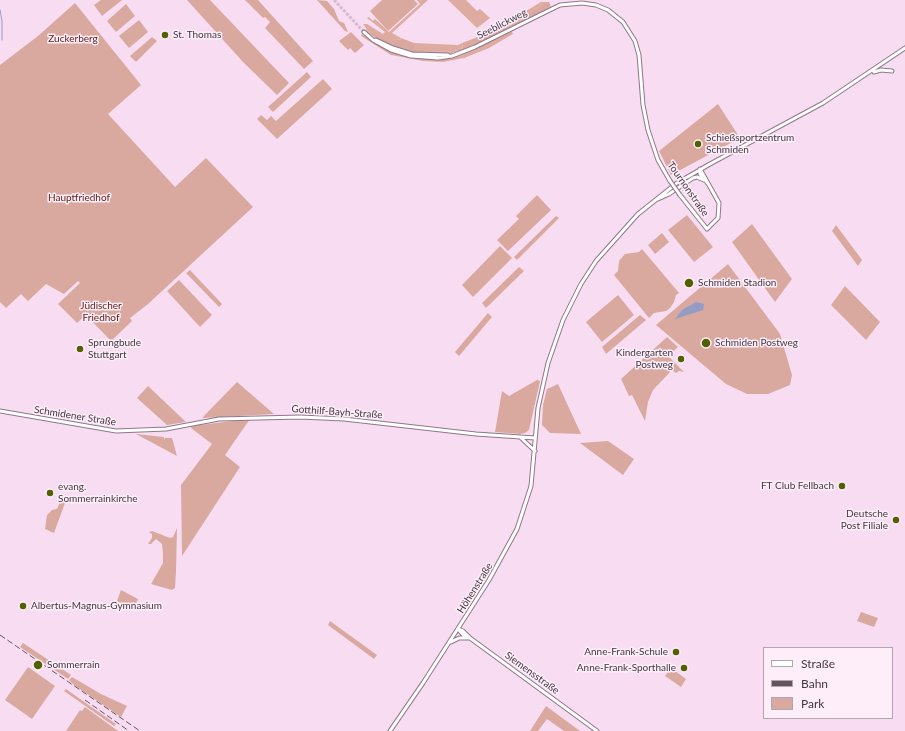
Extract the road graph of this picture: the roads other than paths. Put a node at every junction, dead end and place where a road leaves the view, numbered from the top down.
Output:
1 (365, 33) tunnel mouth
2 (905, 48) edge
3 (640, 63) joint
4 (892, 71) dead end
5 (868, 74) junction
6 (700, 169) junction
7 (704, 180) junction
8 (710, 186) junction
9 (654, 200) junction
10 (0, 411) edge
11 (219, 419) joint
12 (520, 437) junction
13 (535, 438) junction
14 (535, 451) junction
15 (458, 629) junction
16 (468, 638) junction
17 (450, 643) junction
18 (390, 731) edge
19 (597, 731) edge

1 - 3 main road, Seeblickweg
2 - 5 main road
3 - 8 main road, Tournonstraße, bridge
4 - 5 main road
5 - 6 main road
6 - 7 main road
6 - 8 main road
6 - 9 main road
7 - 8 main road
7 - 9 main road
9 - 13 main road, Höhenstraße
10 - 11 main road, Schmidener Straße
11 - 12 main road, Gotthilf-Bayh-Straße
12 - 13 main road
12 - 14 main road
13 - 14 main road, Höhenstraße
14 - 15 main road, Höhenstraße
15 - 16 main road, Siemensstraße
15 - 17 main road, Höhenstraße
16 - 17 main road
16 - 19 main road, Siemensstraße
17 - 18 main road, Höhenstraße

